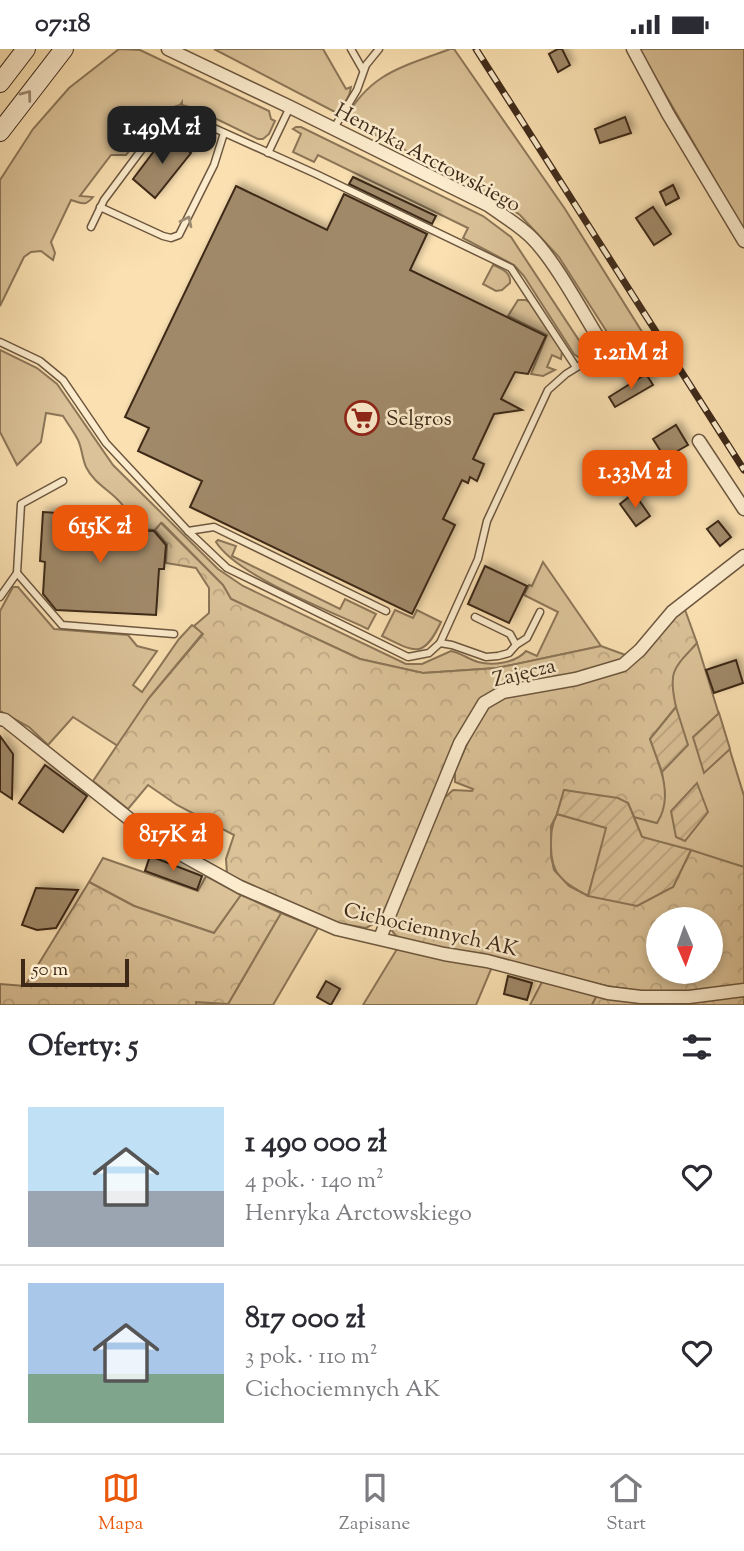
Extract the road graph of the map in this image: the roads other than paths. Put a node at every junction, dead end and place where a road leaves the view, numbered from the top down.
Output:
1 (26, 49) edge
2 (64, 49) edge
3 (168, 49) edge
4 (351, 49) edge
5 (379, 49) edge
6 (633, 49) edge
7 (181, 53) edge
8 (363, 70) junction
9 (0, 83) edge
10 (290, 107) junction
11 (334, 128) junction
12 (0, 132) edge
13 (224, 133) junction
14 (268, 153) junction
15 (100, 207) junction
16 (91, 226) dead end
17 (744, 241) edge
18 (0, 342) edge
19 (602, 348) joint
20 (576, 367) junction
21 (699, 441) dead end
22 (63, 481) dead end
23 (744, 509) edge
24 (188, 531) junction
25 (744, 556) edge
26 (17, 573) junction
27 (0, 597) edge
28 (386, 611) dead end
29 (540, 612) dead end
30 (475, 617) dead end
31 (174, 634) dead end
32 (440, 643) junction
33 (516, 645) junction
34 (0, 719) edge
35 (380, 938) junction
36 (744, 990) edge

1 - 9 main road
12 -> 2 main road
3 - 7 street, Henryka Arctowskiego
4 - 8 lane
5 - 8 lane
6 - 17 street
7 - 10 street, Henryka Arctowskiego
8 - 11 lane
10 - 11 street, Henryka Arctowskiego
10 - 14 lane
11 - 19 street, Henryka Arctowskiego
13 - 14 lane
13 - 15 lane
15 -> 13 lane
14 - 20 lane
15 - 16 lane
18 - 24 lane
19 - 20 lane
20 - 32 lane
21 - 23 street
22 - 26 lane
24 - 28 lane
24 - 32 lane
25 - 35 street, Zajęcza
26 - 27 lane
26 - 31 lane
29 - 33 lane
30 - 33 lane
32 - 33 lane
34 - 35 street, Cichociemnych AK
35 - 36 street, Cichociemnych AK

